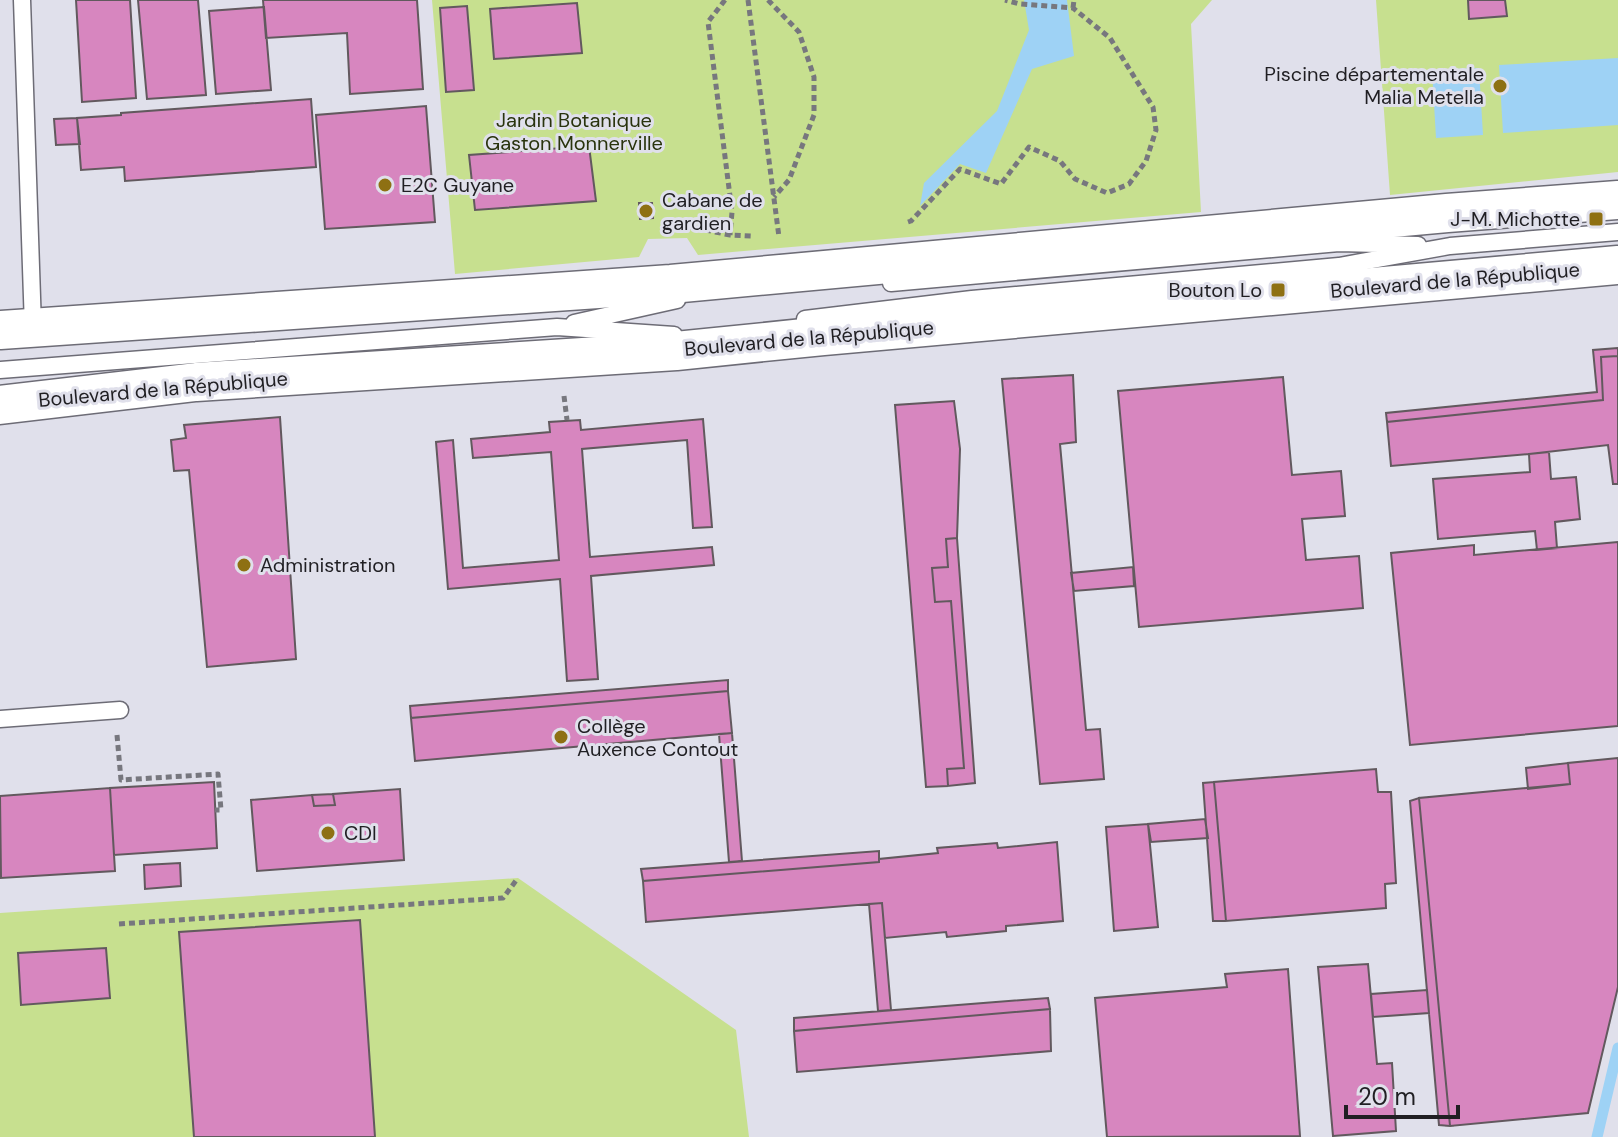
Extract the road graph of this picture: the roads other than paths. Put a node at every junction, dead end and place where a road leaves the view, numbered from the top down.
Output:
1 (22, 0) edge
2 (1618, 200) edge
3 (1618, 232) edge
4 (1450, 246) junction
5 (1618, 265) edge
6 (872, 284) dead end
7 (688, 299) dead end
8 (785, 322) dead end
9 (557, 327) junction
10 (16, 329) edge
11 (691, 333) dead end
12 (0, 370) edge
13 (0, 405) edge
14 (117, 710) road end
15 (0, 719) edge

1 - 10 lane
2 - 10 street
3 - 4 lane
4 - 6 lane
4 - 8 lane
5 - 13 street, Boulevard de la République
7 - 9 lane
9 - 11 lane
9 - 12 lane
14 - 15 lane

